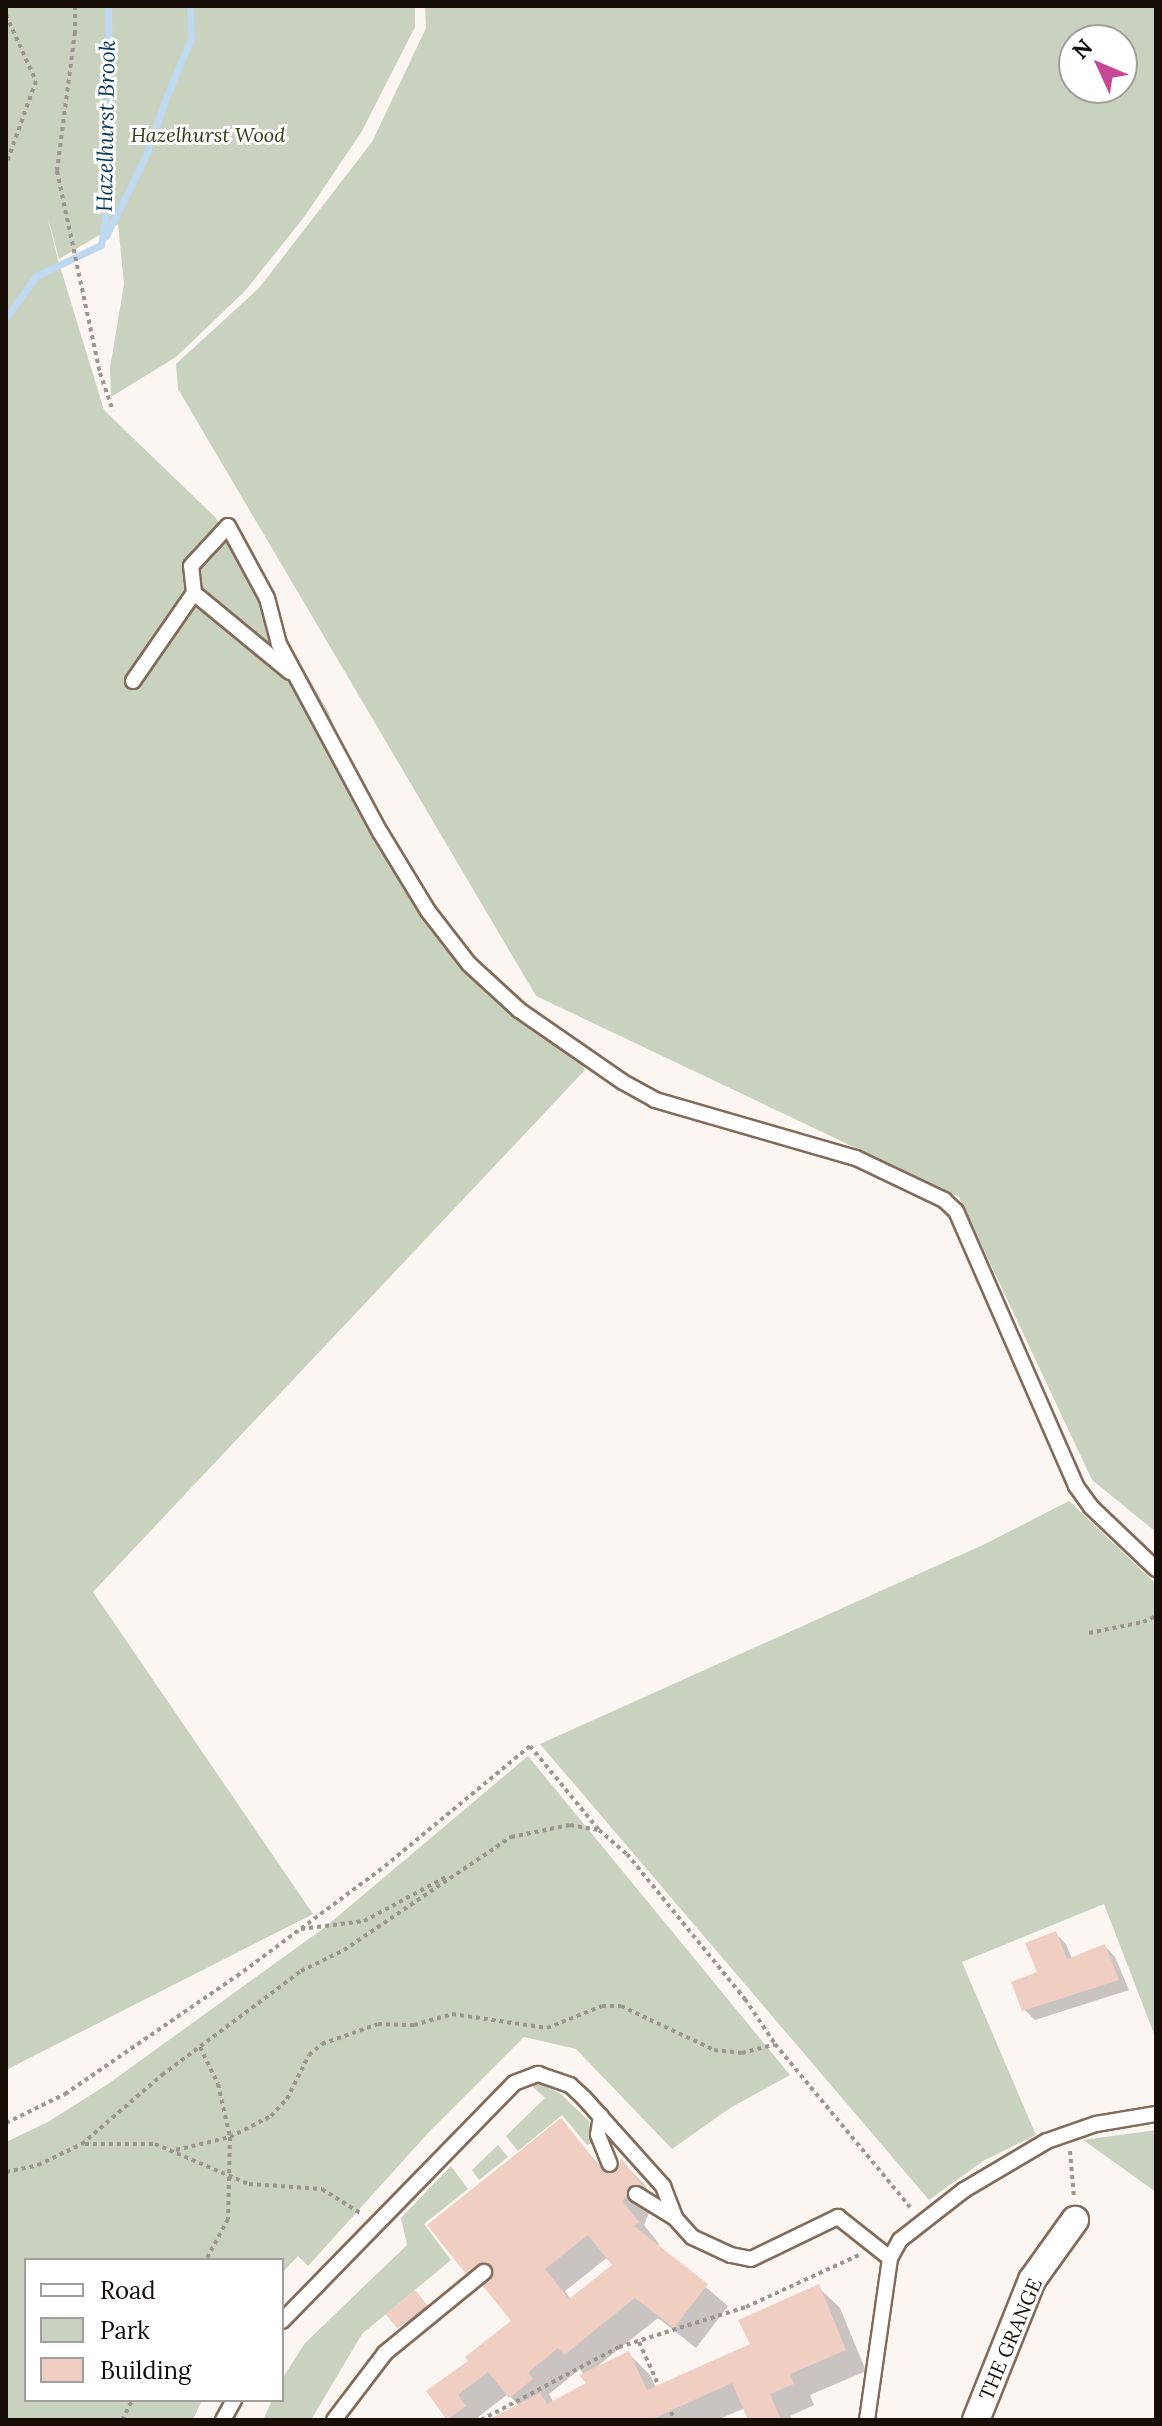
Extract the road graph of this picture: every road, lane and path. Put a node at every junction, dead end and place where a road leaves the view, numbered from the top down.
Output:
1 (75, 6) edge
2 (6, 15) edge
3 (6, 165) edge
4 (113, 411) dead end
5 (194, 593) junction
6 (296, 677) junction
7 (133, 681) dead end
8 (1156, 1569) edge
9 (1156, 1616) edge
10 (1089, 1633) dead end
11 (599, 1830) junction
12 (473, 1862) junction
13 (299, 1930) junction
14 (775, 2044) junction
15 (200, 2047) junction
16 (1156, 2114) edge
17 (601, 2116) junction
18 (6, 2123) edge
19 (1069, 2133) junction
20 (230, 2137) junction
21 (82, 2144) junction
22 (176, 2150) junction
23 (610, 2164) dead end
24 (6, 2172) edge
25 (231, 2179) junction
26 (636, 2194) dead end
27 (675, 2218) junction
28 (921, 2220) junction
29 (1075, 2220) joint
30 (377, 2226) junction
31 (873, 2246) junction
32 (207, 2258) edge
33 (890, 2258) junction
34 (484, 2272) dead end
35 (284, 2319) edge
36 (639, 2342) junction
37 (658, 2384) dead end
38 (131, 2402) edge
39 (233, 2402) edge
40 (671, 2412) dead end
41 (122, 2420) edge
42 (223, 2420) edge
43 (334, 2420) edge
44 (481, 2420) edge
45 (674, 2420) edge
46 (867, 2420) edge
47 (976, 2420) edge

1 - 4 path
2 - 3 path
5 - 6 lane
5 - 6 lane
5 - 7 lane
6 - 8 lane
9 - 10 path
11 - 12 path
11 - 13 path
11 - 14 path
12 - 13 path
12 - 15 path
13 - 18 path
14 - 20 path
14 - 28 path
15 - 20 path
15 - 21 path
16 - 19 lane
17 - 23 lane
17 - 27 lane
17 - 30 lane
19 - 28 lane
19 - 29 path
20 - 22 path
20 - 25 path
21 - 22 path
21 - 24 path
22 - 25 path
25 - 30 path
25 - 32 path
26 - 27 lane
27 - 31 lane
28 - 33 lane
29 - 47 street, THE GRANGE
30 - 35 lane
31 - 33 lane
31 - 36 path
33 - 46 lane
34 - 43 lane
36 - 37 path
36 - 44 path
38 - 41 path
39 - 42 lane
40 - 45 path

